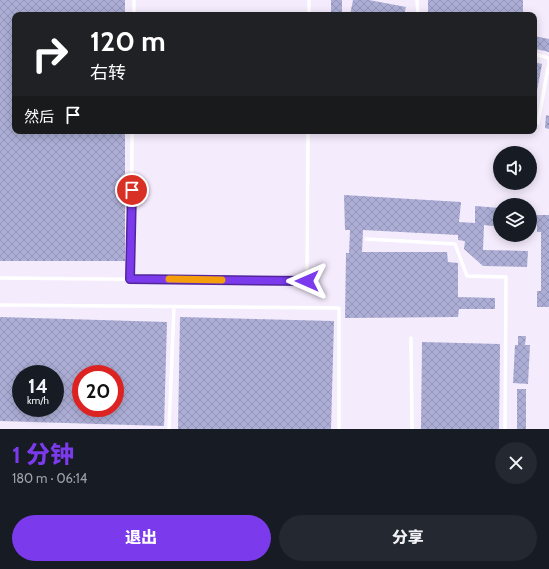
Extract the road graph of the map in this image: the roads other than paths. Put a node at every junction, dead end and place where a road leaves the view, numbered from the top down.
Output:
1 (134, 0) edge
2 (309, 0) edge
3 (417, 0) edge
4 (134, 12) edge
5 (309, 12) edge
6 (418, 12) edge
7 (537, 55) edge
8 (549, 59) edge
9 (549, 68) edge
10 (538, 123) dead end
11 (132, 134) edge
12 (308, 134) edge
13 (366, 239) dead end
14 (0, 278) edge
15 (130, 279) junction
16 (0, 305) edge
17 (174, 307) junction
18 (411, 338) dead end
19 (169, 429) edge
20 (339, 429) edge
21 (412, 429) edge
22 (505, 429) edge

1 - 4 lane
2 - 5 lane
3 - 6 lane
7 - 8 lane
8 - 9 lane
9 - 10 lane
11 - 15 lane
12 - 15 lane
13 - 22 lane
14 - 15 lane
16 - 17 lane
17 - 19 lane
17 - 20 lane
18 - 21 lane

